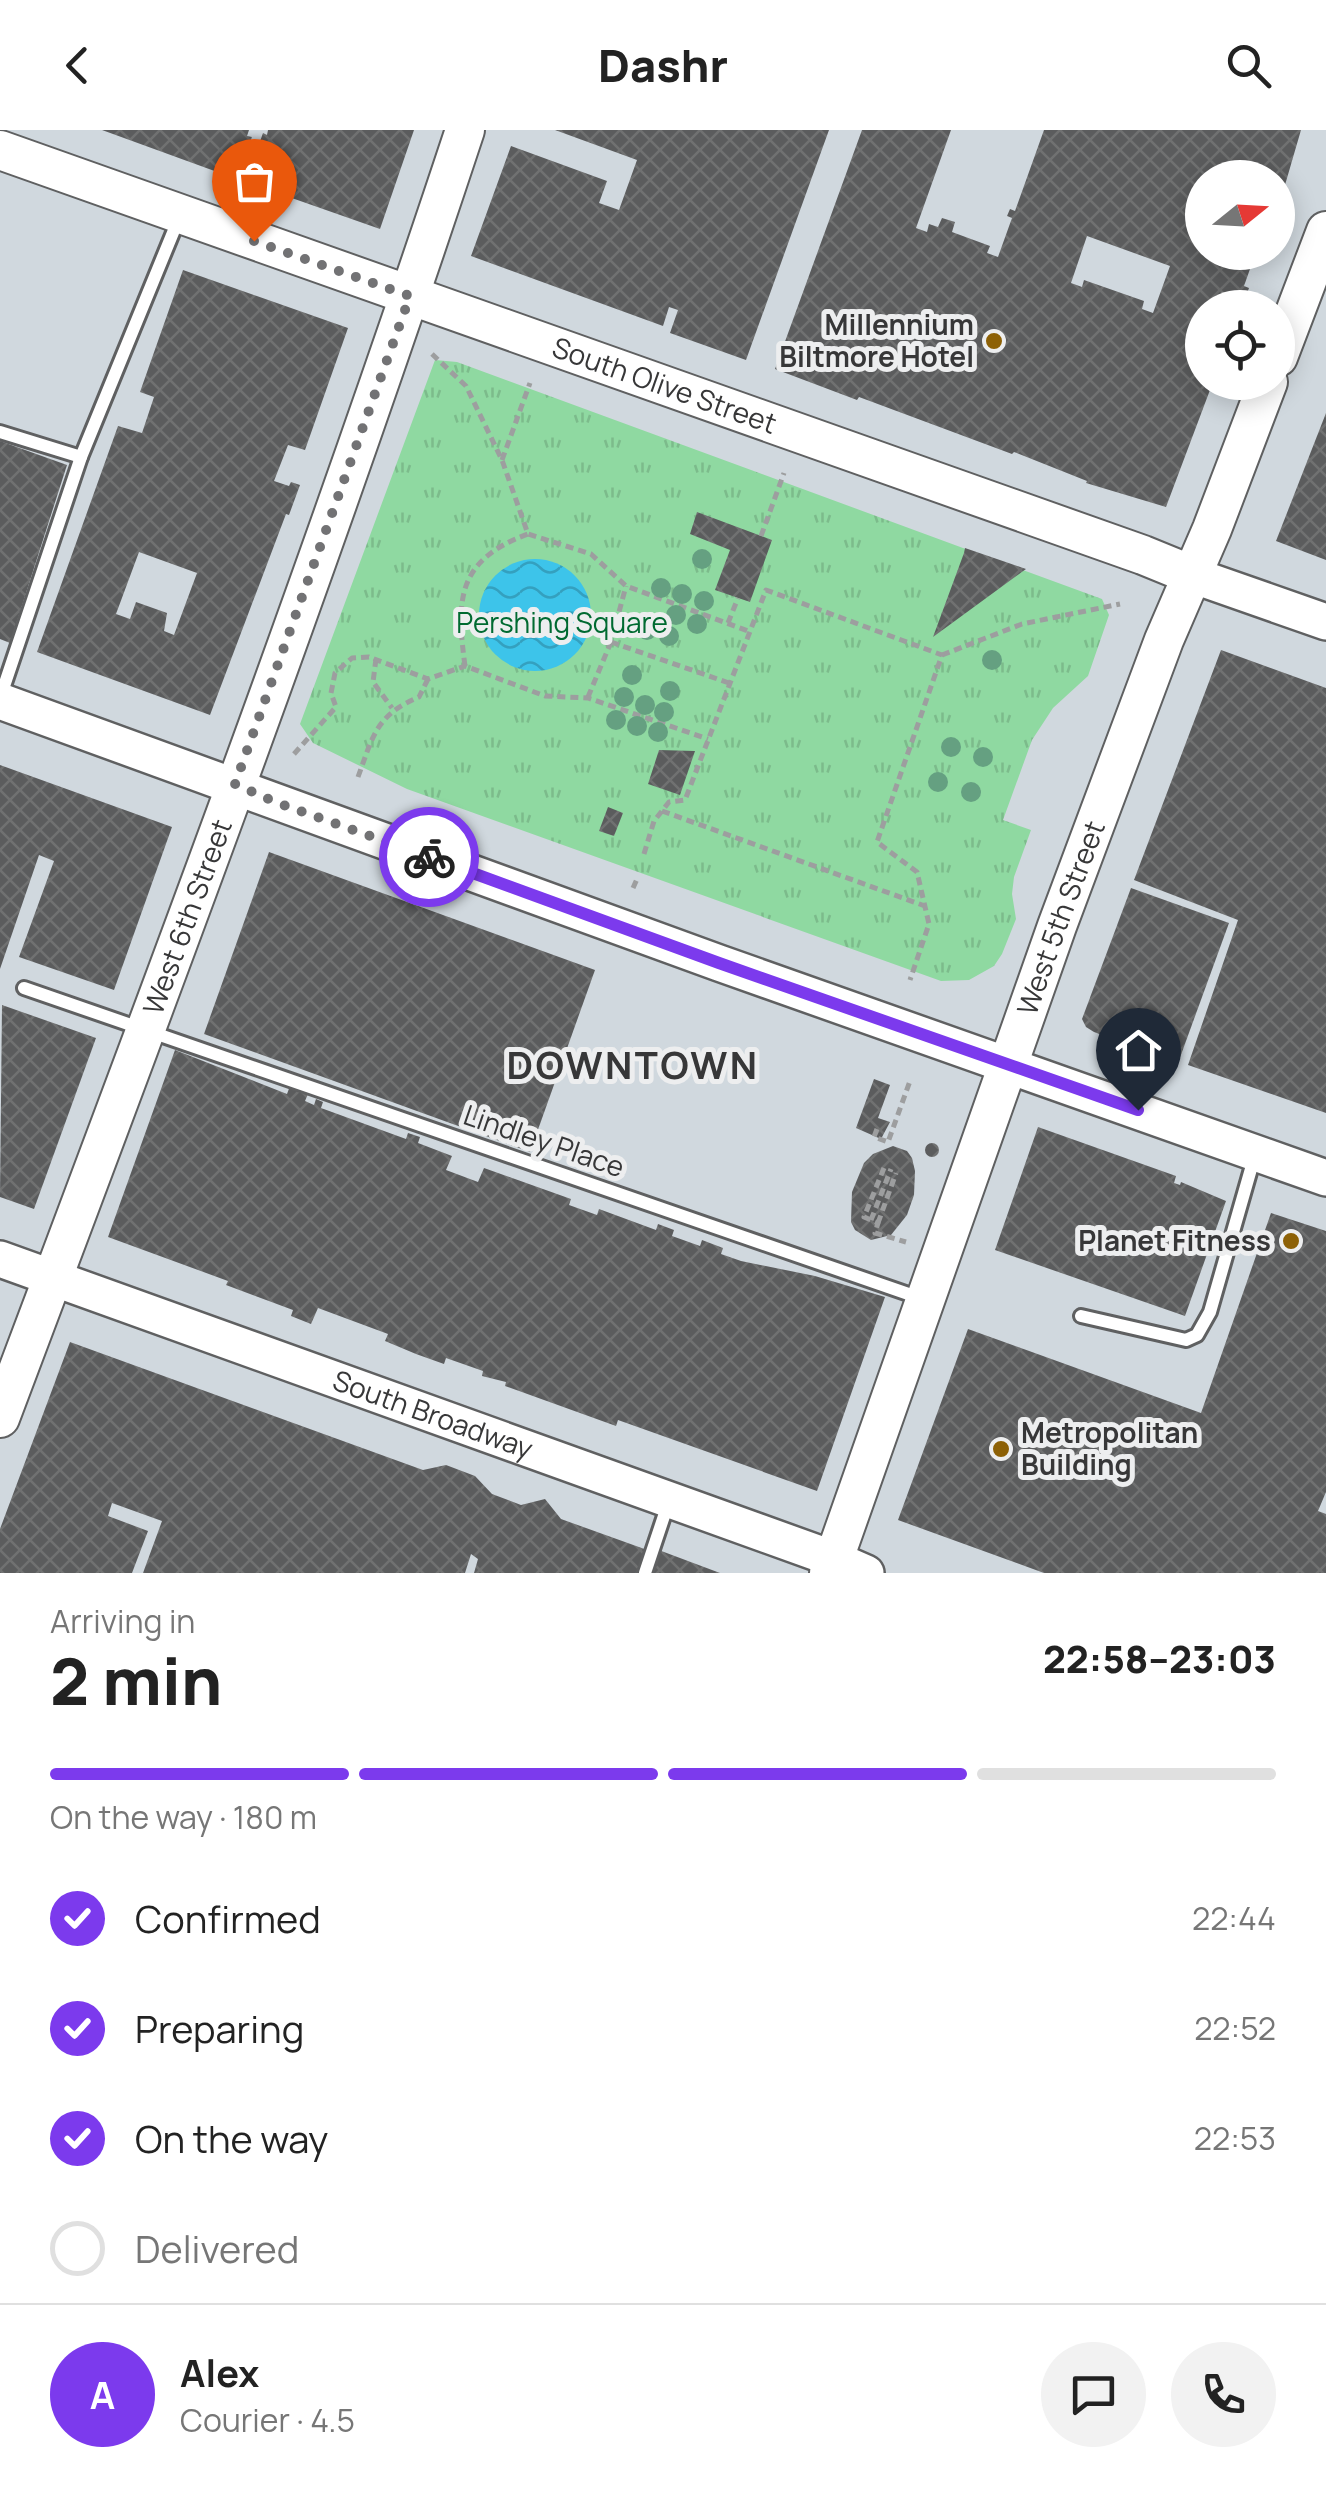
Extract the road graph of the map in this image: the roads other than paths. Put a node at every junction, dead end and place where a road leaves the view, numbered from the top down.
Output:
1 (466, 130) edge
2 (0, 150) edge
3 (180, 215) junction
4 (1326, 231) edge
5 (410, 296) junction
6 (1295, 313) edge
7 (1261, 400) edge
8 (0, 432) edge
9 (82, 457) junction
10 (1192, 575) junction
11 (1326, 622) edge
12 (0, 699) edge
13 (235, 784) junction
14 (24, 988) dead end
15 (145, 1029) junction
16 (1008, 1064) junction
17 (1256, 1153) junction
18 (1326, 1178) edge
19 (0, 1259) edge
20 (52, 1278) junction
21 (926, 1300) junction
22 (1081, 1316) dead end
23 (0, 1418) edge
24 (669, 1502) junction
25 (843, 1568) edge
26 (645, 1573) edge

1 - 5 main road, West 6th Street
2 - 3 main road, South Olive Street
3 - 5 main road, South Olive Street
3 - 9 lane
4 - 6 main road
5 - 10 main road, South Olive Street
5 - 13 main road, West 6th Street
7 - 10 main road, West 5th Street
8 - 9 lane
9 - 12 lane
10 - 11 main road, South Olive Street
10 - 16 main road, West 5th Street
12 - 13 main road
13 - 15 main road, West 6th Street
13 - 16 main road
14 - 15 lane, Lindley Place
15 - 20 main road, West 6th Street
15 - 21 lane, Lindley Place
16 - 17 main road
16 - 21 main road, West 5th Street
17 - 18 main road
17 - 22 lane
19 - 20 main road, South Broadway
20 - 23 main road, West 6th Street
20 - 24 main road, South Broadway
21 - 25 main road, West 5th Street
24 - 25 main road, South Broadway
24 - 26 lane

